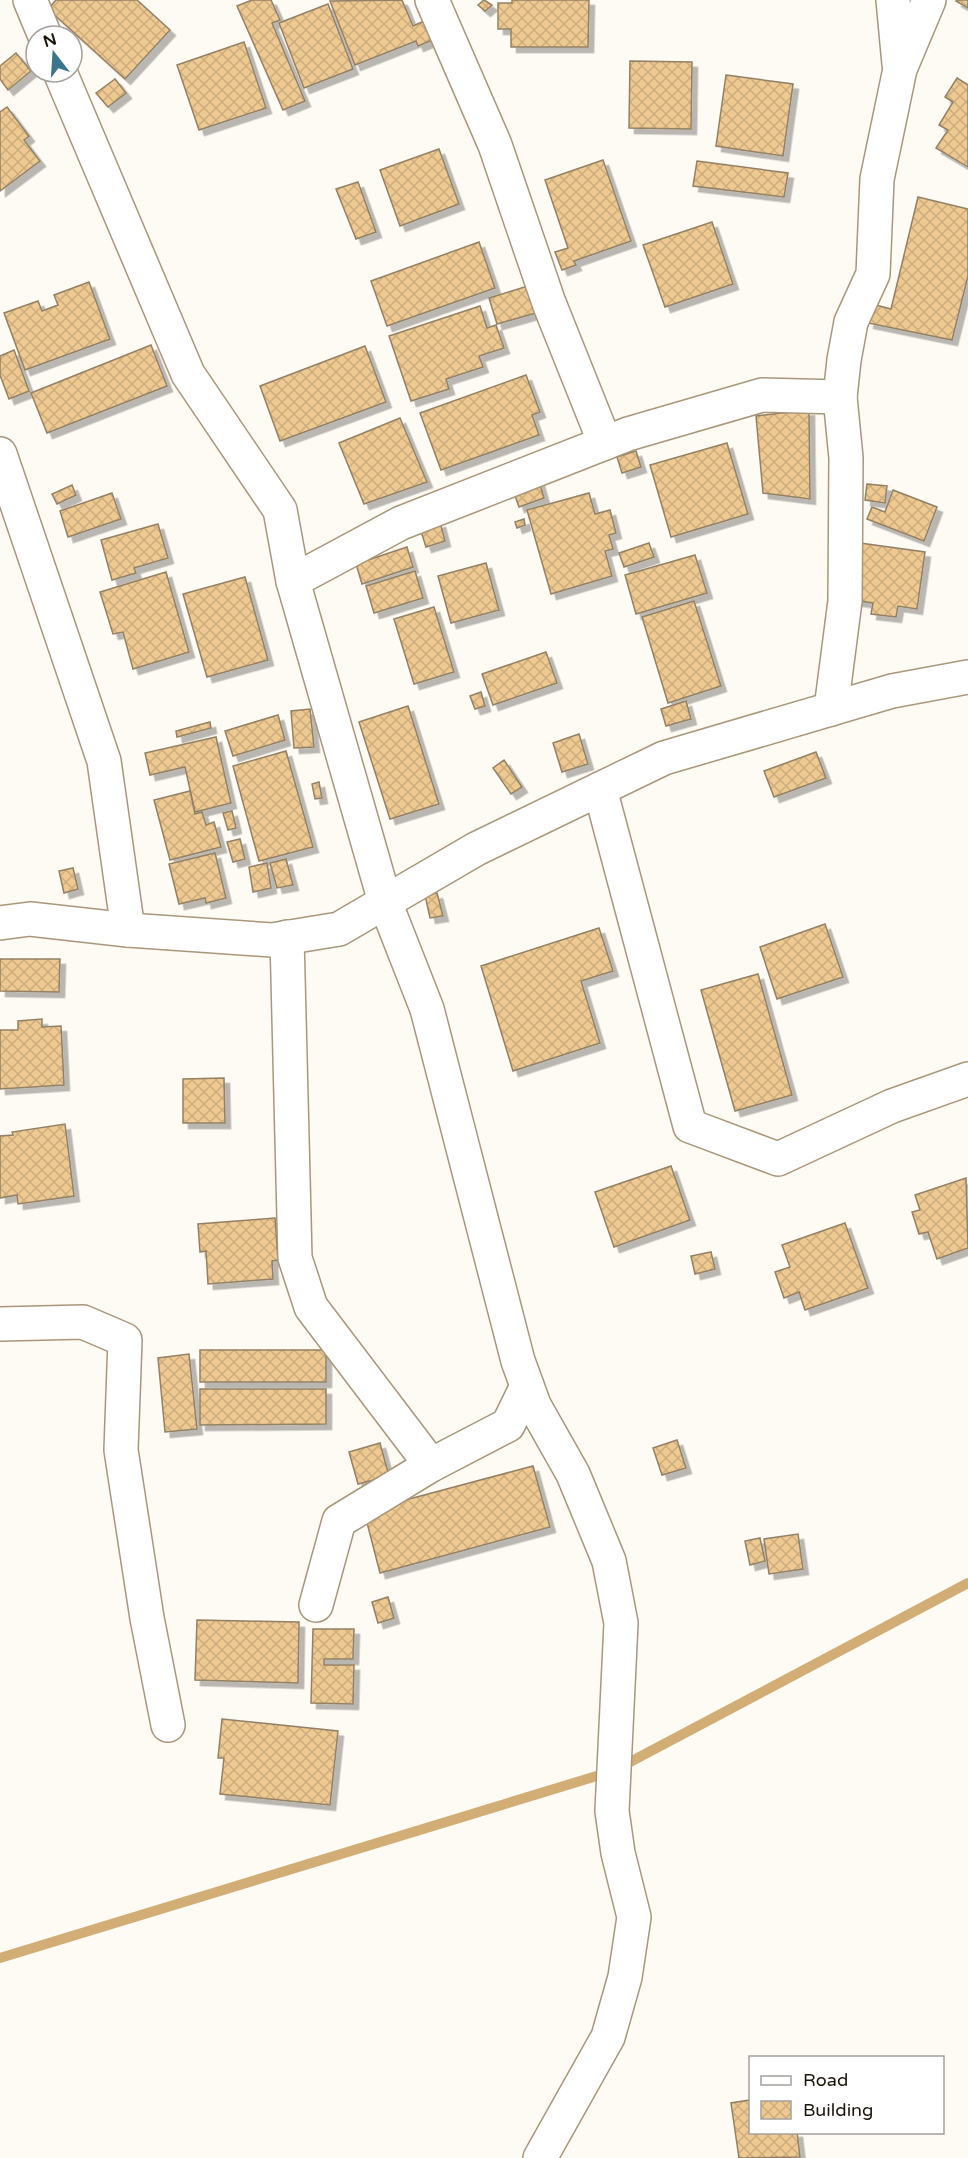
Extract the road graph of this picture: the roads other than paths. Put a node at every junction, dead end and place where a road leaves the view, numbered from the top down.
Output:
1 (30, 0) edge
2 (432, 0) edge
3 (893, 0) edge
4 (929, 0) edge
5 (40, 24) edge
6 (900, 69) junction
7 (65, 84) edge
8 (840, 397) junction
9 (605, 443) junction
10 (0, 454) edge
11 (293, 581) junction
12 (968, 677) edge
13 (831, 709) junction
14 (600, 789) junction
15 (385, 902) junction
16 (0, 923) edge
17 (128, 930) junction
18 (287, 937) junction
19 (968, 1079) edge
20 (0, 1324) edge
21 (528, 1386) junction
22 (431, 1465) junction
23 (316, 1605) dead end
24 (168, 1725) dead end
25 (540, 2158) edge

1 - 5 street
2 - 9 street
3 - 6 street
4 - 6 street
6 - 8 street
7 - 11 street
8 - 9 street
8 - 13 street
9 - 11 street
10 - 17 street
11 - 15 street
12 - 13 street
13 - 14 street
14 - 15 street
14 - 19 street
15 - 18 street
15 - 21 street
16 - 17 street
17 - 18 street
18 - 22 street
20 - 24 street
21 - 22 street
21 - 25 street
22 - 23 street

